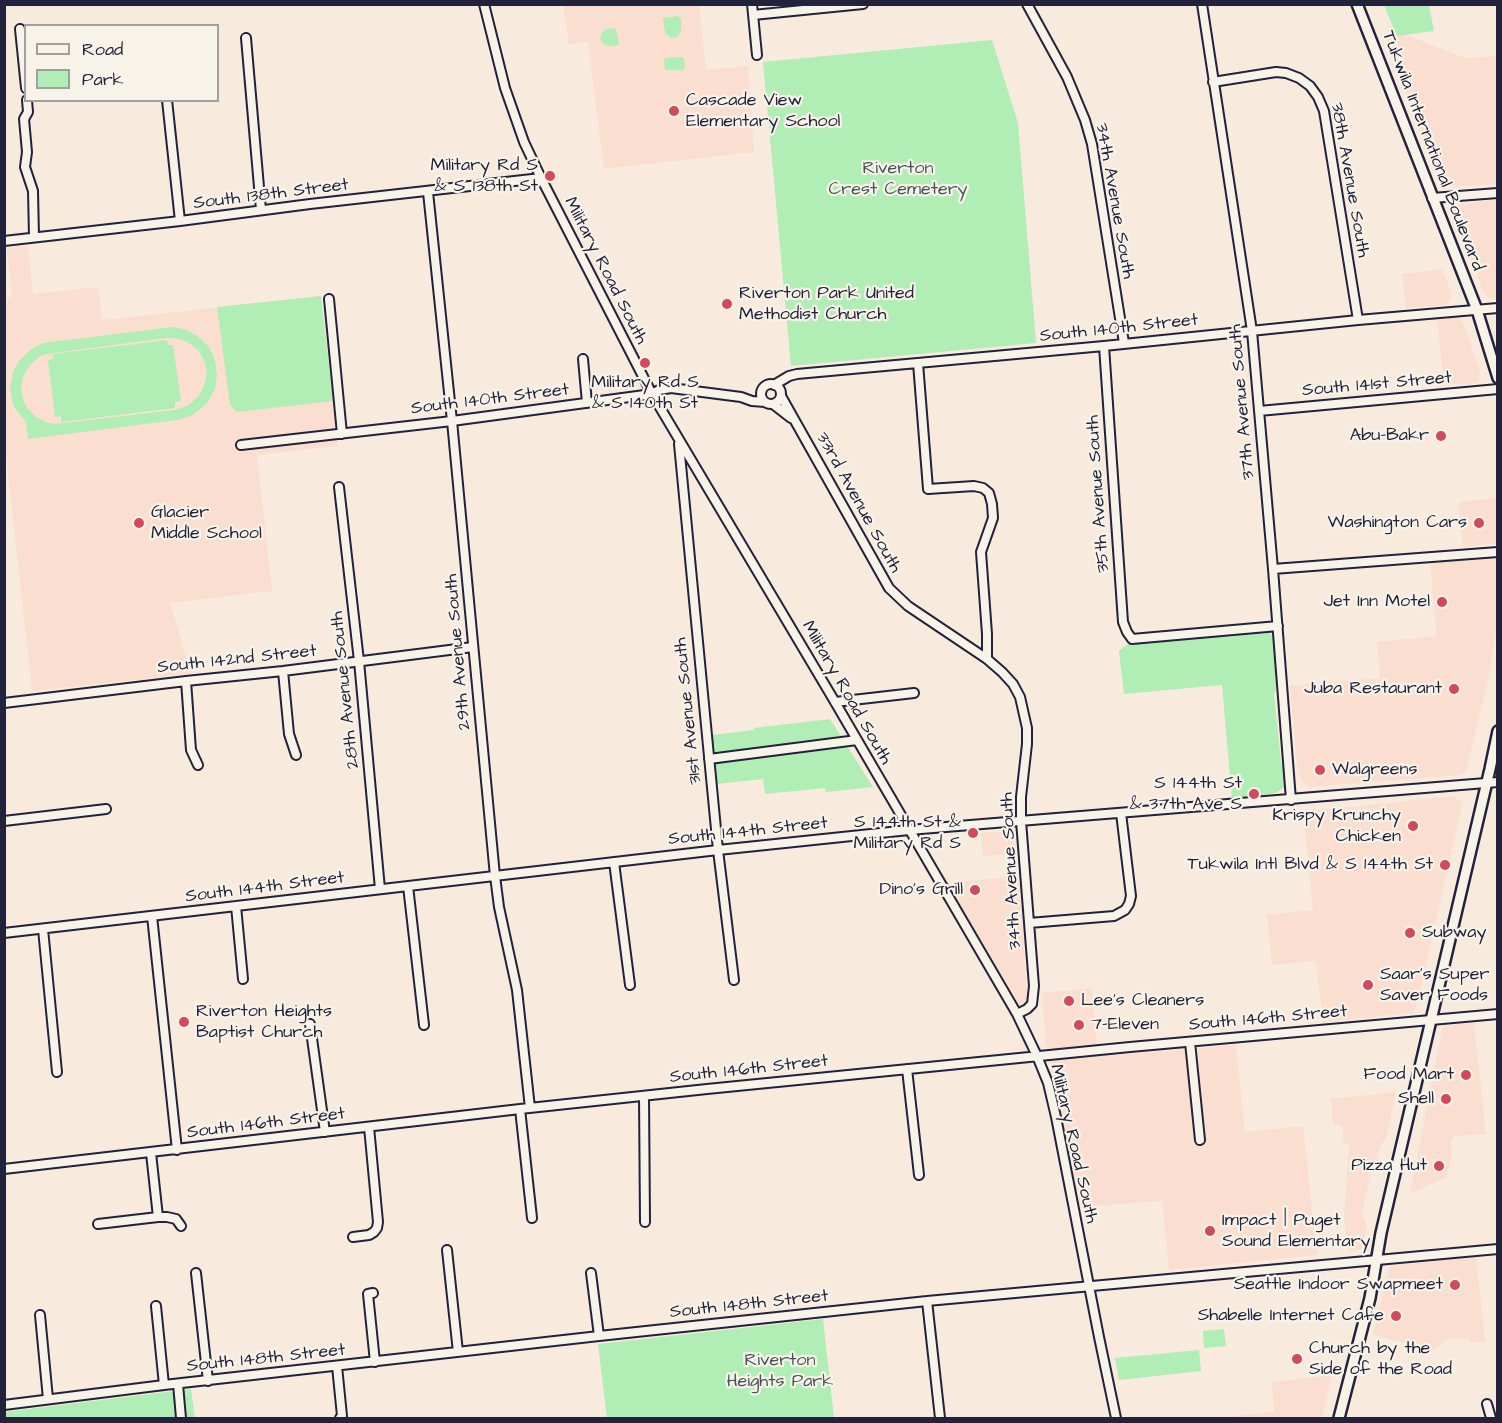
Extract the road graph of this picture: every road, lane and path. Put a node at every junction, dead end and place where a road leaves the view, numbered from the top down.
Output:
1 (484, 4) edge
2 (752, 4) edge
3 (863, 4) edge
4 (1027, 4) edge
5 (1202, 4) edge
6 (1357, 4) edge
7 (753, 15) junction
8 (20, 29) dead end
9 (246, 38) dead end
10 (757, 55) dead end
11 (24, 68) edge
12 (1213, 82) junction
13 (27, 102) edge
14 (167, 102) edge
15 (541, 178) junction
16 (428, 192) junction
17 (1497, 193) edge
18 (1432, 198) junction
19 (261, 210) junction
20 (180, 221) junction
21 (34, 237) junction
22 (4, 241) edge
23 (329, 299) dead end
24 (1497, 308) edge
25 (1477, 310) junction
26 (1358, 320) junction
27 (1252, 331) junction
28 (1124, 343) junction
29 (1104, 346) junction
30 (583, 359) dead end
31 (918, 363) junction
32 (1497, 378) edge
33 (779, 388) junction
34 (1497, 389) edge
35 (762, 393) junction
36 (652, 394) junction
37 (741, 397) junction
38 (587, 403) junction
39 (769, 403) junction
40 (1259, 411) junction
41 (452, 421) junction
42 (795, 421) junction
43 (342, 434) junction
44 (678, 440) junction
45 (241, 445) dead end
46 (339, 487) dead end
47 (1497, 552) edge
48 (1273, 569) junction
49 (1278, 626) junction
50 (473, 647) junction
51 (987, 659) junction
52 (359, 661) junction
53 (283, 671) junction
54 (186, 681) junction
55 (914, 693) dead end
56 (835, 702) junction
57 (4, 703) edge
58 (1497, 731) edge
59 (857, 740) junction
60 (296, 755) dead end
61 (709, 759) junction
62 (198, 765) dead end
63 (1497, 782) edge
64 (1487, 783) junction
65 (1291, 800) junction
66 (106, 809) dead end
67 (1121, 813) junction
68 (4, 821) edge
69 (1021, 821) junction
70 (909, 830) junction
71 (718, 850) junction
72 (614, 862) junction
73 (495, 876) junction
74 (408, 886) junction
75 (380, 890) junction
76 (236, 906) junction
77 (152, 916) junction
78 (1029, 923) junction
79 (44, 929) junction
80 (4, 933) edge
81 (243, 979) dead end
82 (734, 980) dead end
83 (630, 985) dead end
84 (1017, 1014) junction
85 (1497, 1014) edge
86 (1431, 1020) junction
87 (310, 1024) dead end
88 (424, 1025) dead end
89 (1190, 1042) junction
90 (1037, 1056) junction
91 (907, 1069) junction
92 (57, 1072) dead end
93 (644, 1096) junction
94 (530, 1108) junction
95 (520, 1109) junction
96 (369, 1127) junction
97 (325, 1132) junction
98 (1200, 1140) dead end
99 (177, 1150) junction
100 (151, 1153) junction
101 (4, 1169) edge
102 (919, 1175) dead end
103 (158, 1217) junction
104 (532, 1218) dead end
105 (645, 1222) dead end
106 (98, 1224) dead end
107 (181, 1226) dead end
108 (353, 1237) dead end
109 (1497, 1249) edge
110 (447, 1250) dead end
111 (1377, 1260) junction
112 (196, 1273) dead end
113 (591, 1273) dead end
114 (1089, 1285) junction
115 (373, 1293) dead end
116 (927, 1301) junction
117 (156, 1306) dead end
118 (40, 1316) dead end
119 (598, 1336) junction
120 (458, 1353) junction
121 (375, 1362) junction
122 (338, 1366) junction
123 (208, 1381) junction
124 (177, 1384) junction
125 (164, 1385) junction
126 (48, 1399) junction
127 (1487, 1404) dead end
128 (4, 1405) edge
129 (181, 1419) edge
130 (340, 1419) edge
131 (940, 1419) edge
132 (1116, 1419) edge
133 (1339, 1419) edge
134 (1491, 1419) edge

1 - 15 street, Military Road South
2 - 7 street
3 - 7 street
4 - 28 street, 34th Avenue South
5 - 12 street, 37th Avenue South
6 - 18 main road, Tukwila International Boulevard
7 - 10 street
8 - 11 street
9 - 19 street
12 - 26 street, 38th Avenue South
12 - 27 street, 37th Avenue South
13 - 21 street
14 - 20 street
15 - 16 street, South 138th Street
15 - 36 street, Military Road South
16 - 19 street, South 138th Street
16 - 41 street, 29th Avenue South
17 - 18 street
18 - 25 main road, Tukwila International Boulevard
19 - 20 street, South 138th Street
20 - 21 street, South 138th Street
21 - 22 street, South 138th Street
23 - 43 street
24 - 25 street, South 140th Street
25 - 26 street, South 140th Street
25 - 32 main road, Tukwila International Boulevard
26 - 27 street, South 140th Street
27 - 28 street, South 140th Street
27 - 40 street, 37th Avenue South
28 - 29 street, South 140th Street
29 - 31 street, South 140th Street
29 - 49 street, 35th Avenue South
30 - 38 street
31 - 33 street, South 140th Street
31 - 51 street
33 - 35 street
33 - 39 street
33 - 42 street, 33rd Avenue South
34 - 40 street, South 141st Street
35 - 37 street, South 140th Street
35 - 39 street
36 - 37 street, South 140th Street
36 - 38 street, South 140th Street
36 - 44 street, Military Road South
37 - 39 street, South 140th Street
38 - 41 street, South 140th Street
39 - 42 street, 33rd Avenue South
40 - 48 street, 37th Avenue South
41 - 43 street, South 140th Street
41 - 50 street, 29th Avenue South
42 - 51 street, 33rd Avenue South
43 - 45 street, South 140th Street
44 - 56 street, Military Road South
44 - 61 street, 31st Avenue South
46 - 52 street, 28th Avenue South
47 - 48 street
48 - 49 street, 37th Avenue South
49 - 65 street, 37th Avenue South
50 - 52 street, South 142nd Street
50 - 73 street, 29th Avenue South
51 - 69 street, 34th Avenue South
52 - 53 street, South 142nd Street
52 - 75 street, 28th Avenue South
53 - 54 street, South 142nd Street
53 - 60 street
54 - 57 street, South 142nd Street
54 - 62 street
55 - 56 street
56 - 59 street, Military Road South
58 - 64 main road
59 - 61 street
59 - 70 street, Military Road South
61 - 71 street, 31st Avenue South
63 - 64 street, South 144th Street
64 - 65 street, South 144th Street
64 - 86 main road
65 - 67 street, South 144th Street
66 - 68 street
67 - 69 street, South 144th Street
67 - 78 street
69 - 70 street, South 144th Street
69 - 78 street, 34th Avenue South
70 - 71 street, South 144th Street
70 - 84 street, Military Road South
71 - 72 street, South 144th Street
71 - 82 street, 31st Avenue South
72 - 73 street, South 144th Street
72 - 83 street
73 - 74 street, South 144th Street
73 - 94 street, 29th Avenue South
74 - 75 street, South 144th Street
74 - 88 street
75 - 76 street, South 144th Street
76 - 77 street, South 144th Street
76 - 81 street
77 - 79 street, South 144th Street
77 - 99 street
78 - 84 street, 34th Avenue South
79 - 80 street, South 144th Street
79 - 92 street
84 - 90 street, Military Road South
85 - 86 street, South 146th Street
86 - 89 street, South 146th Street
86 - 111 main road
87 - 97 street
89 - 90 street, South 146th Street
89 - 98 street
90 - 91 street, South 146th Street
90 - 114 street, Military Road South
91 - 93 street, South 146th Street
91 - 102 street
93 - 94 street, South 146th Street
93 - 105 street
94 - 95 street, South 146th Street
95 - 96 street, South 146th Street
95 - 104 street
96 - 97 street, South 146th Street
96 - 108 street
97 - 99 street, South 146th Street
99 - 100 street, South 146th Street
100 - 101 street, South 146th Street
100 - 103 street
103 - 106 street
103 - 107 street
109 - 111 street, South 148th Street
110 - 120 street
111 - 114 street, South 148th Street
111 - 133 main road
112 - 123 street
113 - 119 street
114 - 116 street, South 148th Street
114 - 132 street, Military Road South
115 - 121 street
116 - 119 street, South 148th Street
116 - 131 street
117 - 125 street
118 - 126 street
119 - 120 street, South 148th Street
120 - 121 street, South 148th Street
121 - 122 street, South 148th Street
122 - 123 street, South 148th Street
122 - 130 street
123 - 124 street, South 148th Street
124 - 125 street, South 148th Street
124 - 129 street
125 - 126 street, South 148th Street
126 - 128 street, South 148th Street
127 - 134 street

